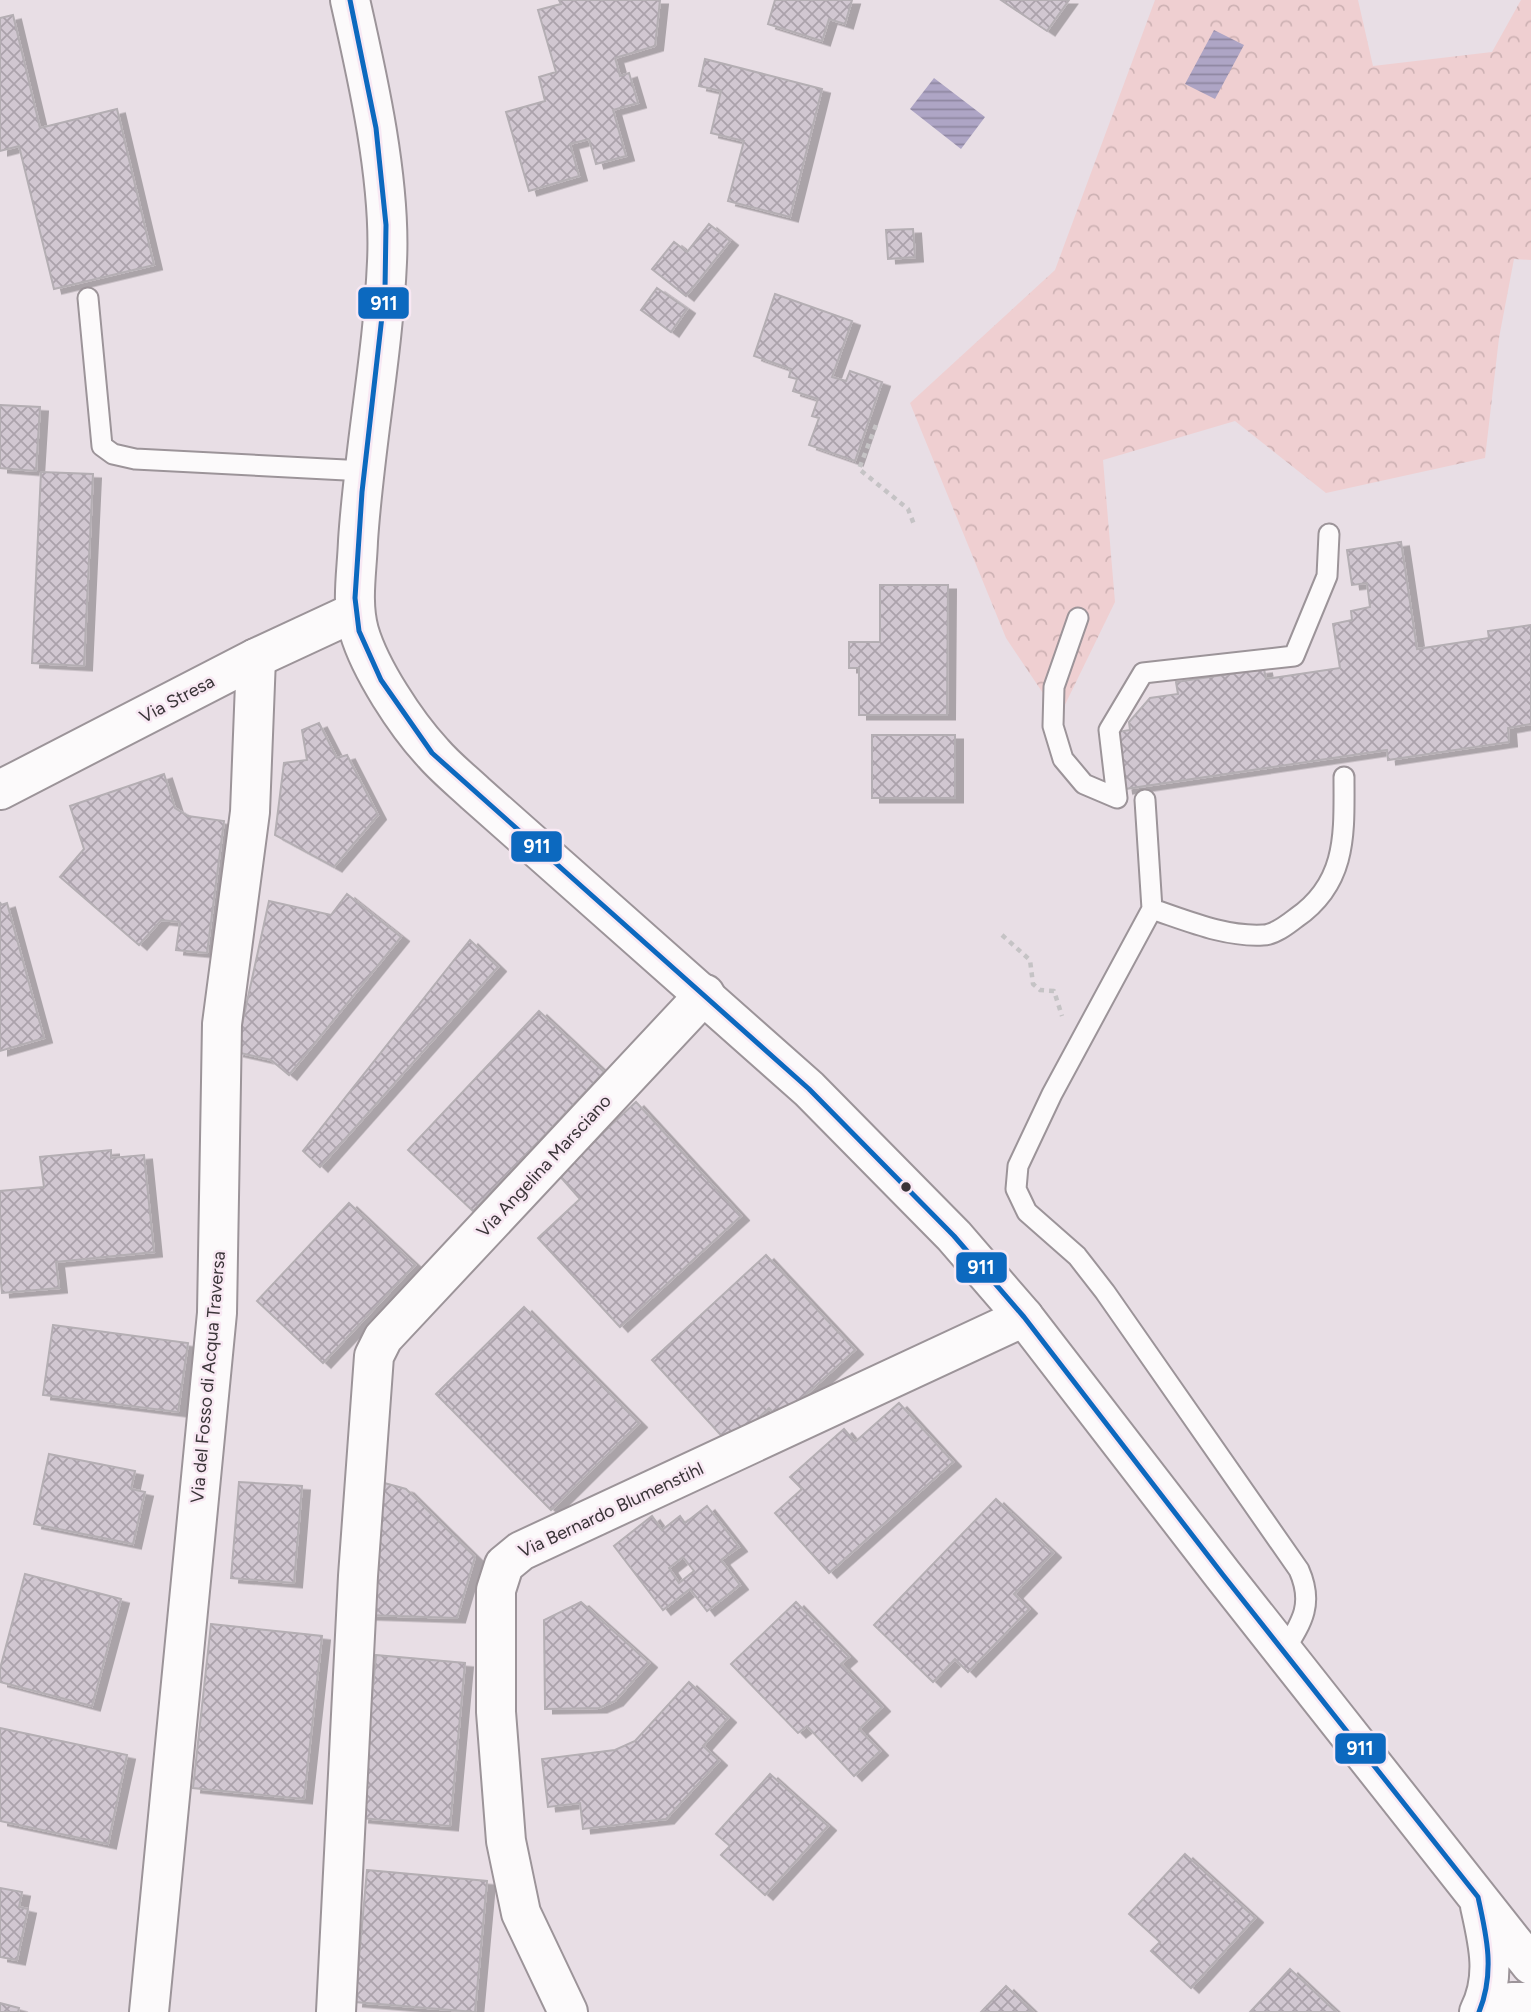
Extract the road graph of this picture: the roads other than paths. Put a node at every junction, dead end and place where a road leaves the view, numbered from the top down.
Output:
1 (350, 0) edge
2 (88, 298) dead end
3 (365, 471) junction
4 (1329, 534) dead end
5 (355, 612) junction
6 (1078, 618) dead end
7 (256, 658) junction
8 (1344, 777) dead end
9 (0, 790) edge
10 (1145, 800) dead end
11 (1152, 909) junction
12 (705, 994) junction
13 (1024, 1317) junction
14 (1284, 1651) junction
15 (1478, 1897) junction
16 (1531, 1965) edge
17 (1531, 2002) edge
18 (149, 2012) edge
19 (336, 2012) edge
20 (568, 2012) edge
21 (1479, 2012) edge
22 (1488, 2012) edge

1 - 3 street
2 - 3 lane
3 - 5 street
4 - 6 lane
5 - 7 street, Via Stresa
5 - 12 street
7 - 9 street, Via Stresa
7 - 18 street, Via del Fosso di Acqua Traversa
8 - 11 lane
10 - 11 lane
11 - 14 lane
12 - 13 street
12 - 19 street, Via Angelina Marsciano
13 - 14 street
13 - 20 street, Via Bernardo Blumenstihl
14 - 15 street
15 - 16 street
15 - 21 street
17 - 22 street

